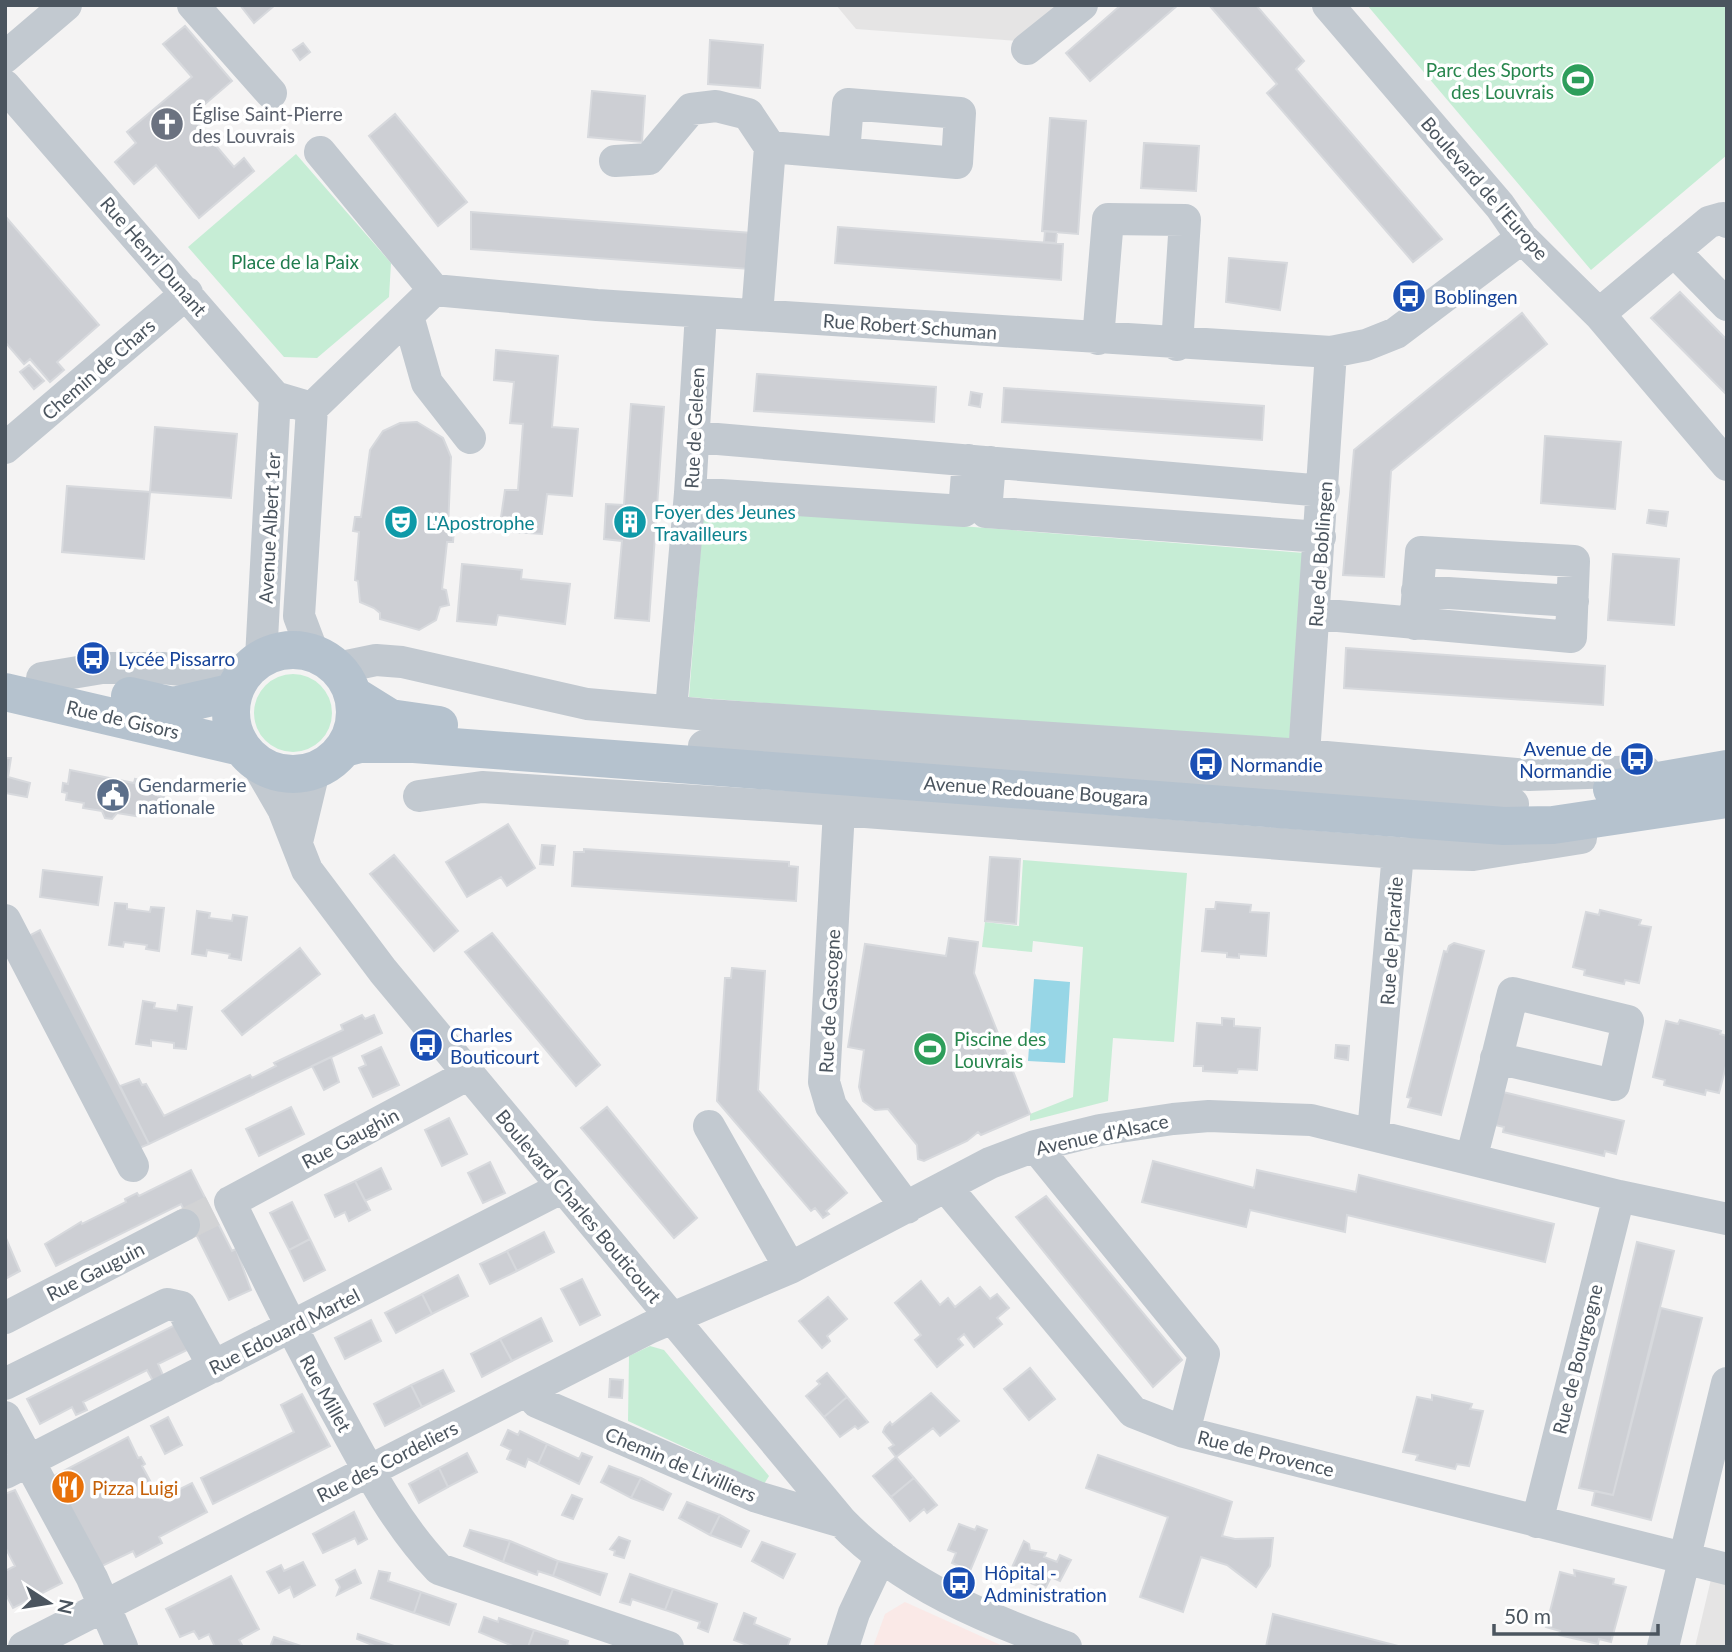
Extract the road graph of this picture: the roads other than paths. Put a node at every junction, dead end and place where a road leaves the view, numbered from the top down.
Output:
1 (66, 5) edge
2 (194, 5) edge
3 (1082, 5) edge
4 (1328, 5) edge
5 (1027, 49) dead end
6 (5, 57) edge
7 (5, 86) edge
8 (271, 93) dead end
9 (770, 147) junction
10 (320, 152) dead end
11 (844, 153) dead end
12 (615, 161) dead end
13 (1727, 222) edge
14 (1522, 238) junction
15 (1674, 251) junction
16 (434, 290) junction
17 (187, 293) junction
18 (1727, 304) edge
19 (701, 313) junction
20 (1599, 314) junction
21 (757, 315) junction
22 (408, 316) junction
23 (1098, 339) junction
24 (1177, 345) junction
25 (1331, 352) junction
26 (275, 397) junction
27 (312, 408) junction
28 (694, 437) junction
29 (470, 438) dead end
30 (8, 447) edge
31 (979, 461) junction
32 (1727, 465) edge
33 (1324, 491) junction
34 (690, 493) junction
35 (1320, 537) junction
36 (1316, 614) junction
37 (1415, 624) junction
38 (5, 670) edge
39 (334, 672) junction
40 (245, 676) junction
41 (5, 692) edge
42 (671, 710) junction
43 (345, 748) junction
44 (482, 749) junction
45 (249, 755) junction
46 (1304, 755) junction
47 (314, 771) junction
48 (1720, 784) edge
49 (482, 787) junction
50 (419, 796) dead end
51 (839, 810) junction
52 (297, 842) junction
53 (1398, 853) junction
54 (5, 920) edge
55 (1496, 1058) dead end
56 (469, 1074) junction
57 (709, 1126) dead end
58 (1373, 1133) junction
59 (1035, 1146) junction
60 (1471, 1159) junction
61 (133, 1166) dead end
62 (563, 1187) junction
63 (946, 1187) junction
64 (1619, 1196) junction
65 (230, 1202) joint
66 (907, 1208) junction
67 (1727, 1219) edge
68 (184, 1225) tunnel mouth
69 (790, 1268) junction
70 (5, 1318) edge
71 (672, 1318) junction
72 (290, 1327) junction
73 (215, 1367) junction
74 (1727, 1382) edge
75 (5, 1384) edge
76 (528, 1391) junction
77 (5, 1417) edge
78 (1184, 1432) junction
79 (18, 1468) edge
80 (368, 1470) junction
81 (842, 1522) junction
82 (1536, 1522) junction
83 (881, 1556) junction
84 (1685, 1560) junction
85 (1727, 1569) edge
86 (104, 1606) junction
87 (24, 1647) edge
88 (122, 1647) edge
89 (667, 1647) edge
90 (843, 1647) edge
91 (1066, 1647) edge
92 (1663, 1647) edge

1 - 6 street
2 - 8 street
3 - 5 street
4 - 14 street, Boulevard de l'Europe
7 - 17 street, Rue Henri Dunant
9 - 11 street
9 - 12 street
9 - 21 street
10 - 16 street
13 - 15 street
14 - 20 street, Boulevard de l'Europe
14 - 25 street, Rue Robert Schuman
15 - 18 street
15 - 20 street
16 - 19 street, Rue Robert Schuman
16 - 22 street
17 - 26 street, Rue Henri Dunant
17 - 30 street, Chemin de Chars
19 - 21 street, Rue Robert Schuman
19 - 28 street, Rue de Geleen
20 - 32 street, Boulevard de l'Europe
21 - 23 street, Rue Robert Schuman
22 - 27 street
22 - 29 street
23 - 24 street, Rue Robert Schuman
23 - 24 street
24 - 25 street, Rue Robert Schuman
25 - 33 street, Rue de Boblingen
26 - 27 street
26 - 40 street, Avenue Albert 1er
27 - 39 street, Avenue Albert 1er
28 - 31 street
28 - 34 street, Rue de Geleen
31 - 33 street
31 - 34 street
31 - 35 street
33 - 35 street, Rue de Boblingen
34 - 42 street, Rue de Geleen
35 - 36 street, Rue de Boblingen
36 - 37 street
36 - 46 street, Rue de Boblingen
37 - 37 street
38 - 40 main road, Rue de Gisors
39 - 40 main road
39 - 42 street
39 - 43 main road
39 - 48 main road, Avenue Redouane Bougara
40 - 45 main road
41 - 45 main road, Rue de Gisors
42 - 46 street
43 - 44 main road, Avenue Redouane Bougara
43 - 47 main road
44 - 48 main road, Avenue Redouane Bougara
44 - 49 street
45 - 47 main road
45 - 52 street, Boulevard Charles Bouticourt
46 - 48 street
47 - 52 street
48 - 53 street, Rue de Picardie
49 - 50 street
49 - 51 street
51 - 53 street
51 - 66 street, Rue de Gascogne
52 - 56 street, Boulevard Charles Bouticourt
53 - 58 street, Rue de Picardie
54 - 61 street
55 - 60 street
56 - 62 street, Boulevard Charles Bouticourt
56 - 65 street, Rue Gaughin
57 - 69 street
58 - 59 street, Avenue d'Alsace
58 - 60 street, Avenue d'Alsace
59 - 63 street, Avenue d'Alsace
59 - 78 street
60 - 64 street, Avenue d'Alsace
62 - 71 street, Boulevard Charles Bouticourt
62 - 72 street, Rue Edouard Martel
63 - 66 street, Avenue d'Alsace
63 - 78 street, Rue de Provence
64 - 67 street, Avenue d'Alsace
64 - 82 street, Rue de Bourgogne
65 - 72 street, Rue Millet
66 - 69 street, Avenue d'Alsace
68 - 70 street, Rue Gauguin
69 - 71 street, Avenue d'Alsace
71 - 76 street, Rue des Cordeliers
71 - 81 street, Boulevard Charles Bouticourt
72 - 73 street, Rue Edouard Martel
72 - 80 street, Rue Millet
73 - 75 street
73 - 79 street, Rue Edouard Martel
74 - 84 street
76 - 80 street, Rue des Cordeliers
76 - 81 street, Chemin de Livilliers
77 - 79 street
78 - 82 street, Rue de Provence
79 - 86 street
80 - 86 street, Rue des Cordeliers
80 - 89 street, Rue Millet
81 - 83 street, Boulevard Charles Bouticourt
82 - 84 street, Rue de Provence
83 - 90 street
83 - 91 street, Boulevard Charles Bouticourt
84 - 85 street, Rue de Provence
84 - 92 street
86 - 87 street, Rue des Cordeliers
86 - 88 street

